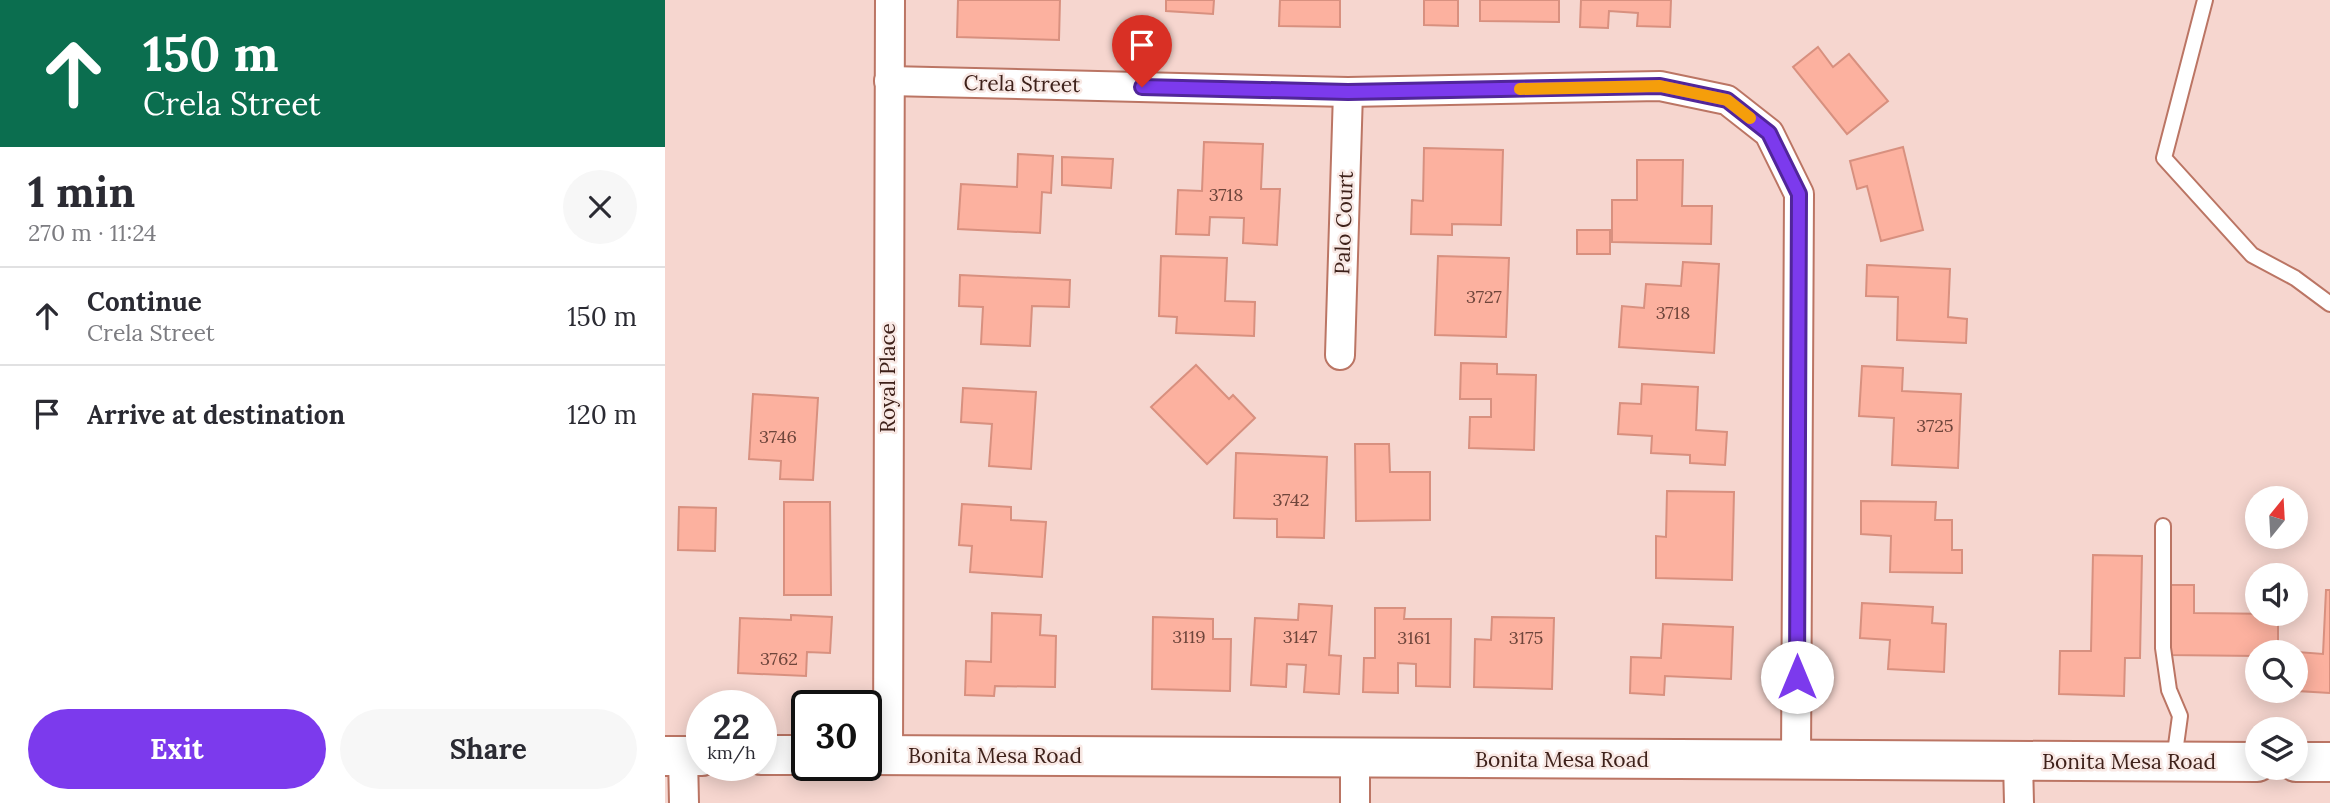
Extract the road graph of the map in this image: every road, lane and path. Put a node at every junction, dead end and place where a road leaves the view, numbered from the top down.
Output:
1 (890, 0) edge
2 (2205, 0) edge
3 (889, 81) junction
4 (1348, 92) junction
5 (2330, 304) edge
6 (1340, 355) dead end
7 (2164, 526) dead end
8 (878, 690) edge
9 (882, 755) edge
10 (683, 756) edge
11 (1355, 759) junction
12 (1796, 760) junction
13 (2018, 762) junction
14 (2173, 762) junction
15 (2245, 762) edge
16 (2308, 762) edge
17 (2330, 762) edge
18 (684, 803) edge
19 (1355, 803) edge
20 (2019, 803) edge

1 - 3 street, Royal Place
2 - 5 lane
3 - 4 street, Crela Street
3 - 8 street, Royal Place
4 - 6 street, Palo Court
4 - 12 street, Crela Street
7 - 14 lane
9 - 11 street, Bonita Mesa Road
10 - 18 street
11 - 12 street, Bonita Mesa Road
11 - 19 street
12 - 13 street, Bonita Mesa Road
13 - 14 street, Bonita Mesa Road
13 - 20 street
14 - 15 street, Bonita Mesa Road
16 - 17 street

